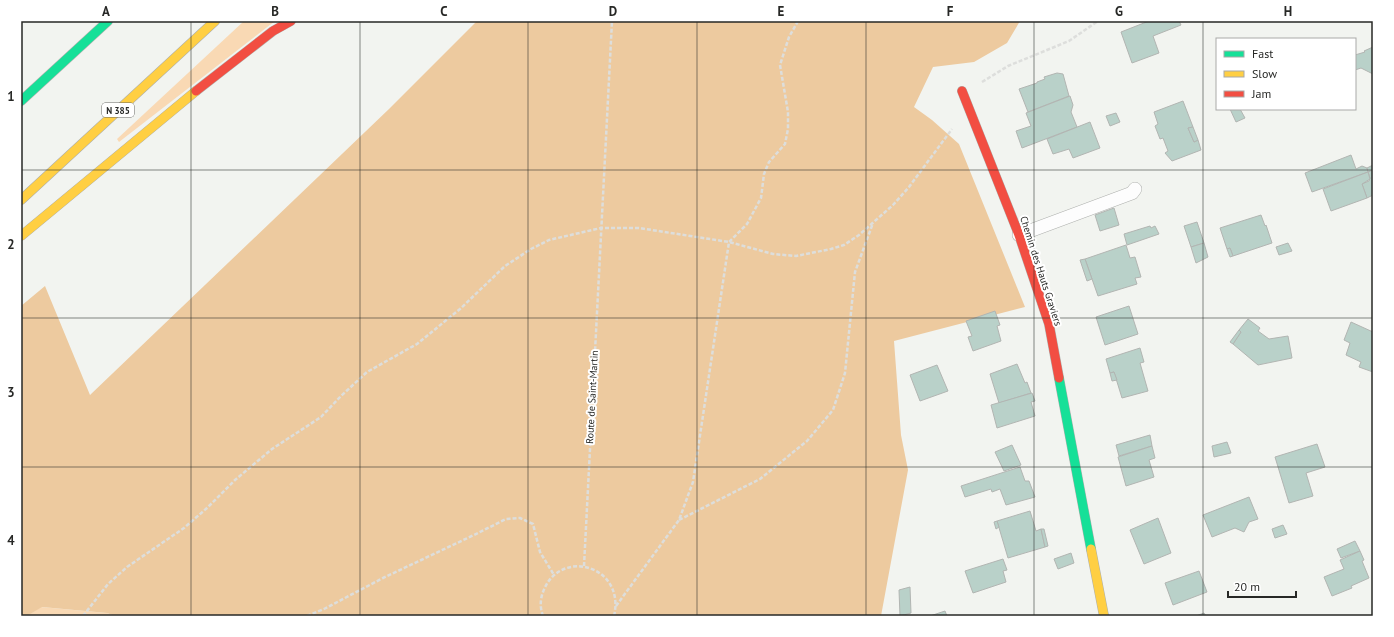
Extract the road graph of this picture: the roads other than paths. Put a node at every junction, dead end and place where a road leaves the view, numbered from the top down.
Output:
1 (108, 21) edge
2 (215, 21) edge
3 (291, 21) edge
4 (79, 34) dead end
5 (64, 61) junction
6 (962, 91) road end
7 (21, 101) edge
8 (1135, 189) dead end
9 (21, 200) edge
10 (1019, 234) junction
11 (21, 236) edge
12 (1104, 616) edge

1 - 5 main road
2 - 9 main road, N 385
3 - 11 main road
4 - 5 main road
5 - 7 main road
6 - 10 main road, Chemin des Hauts Graviers
8 - 10 lane
10 - 12 main road, Chemin des Hauts Graviers

